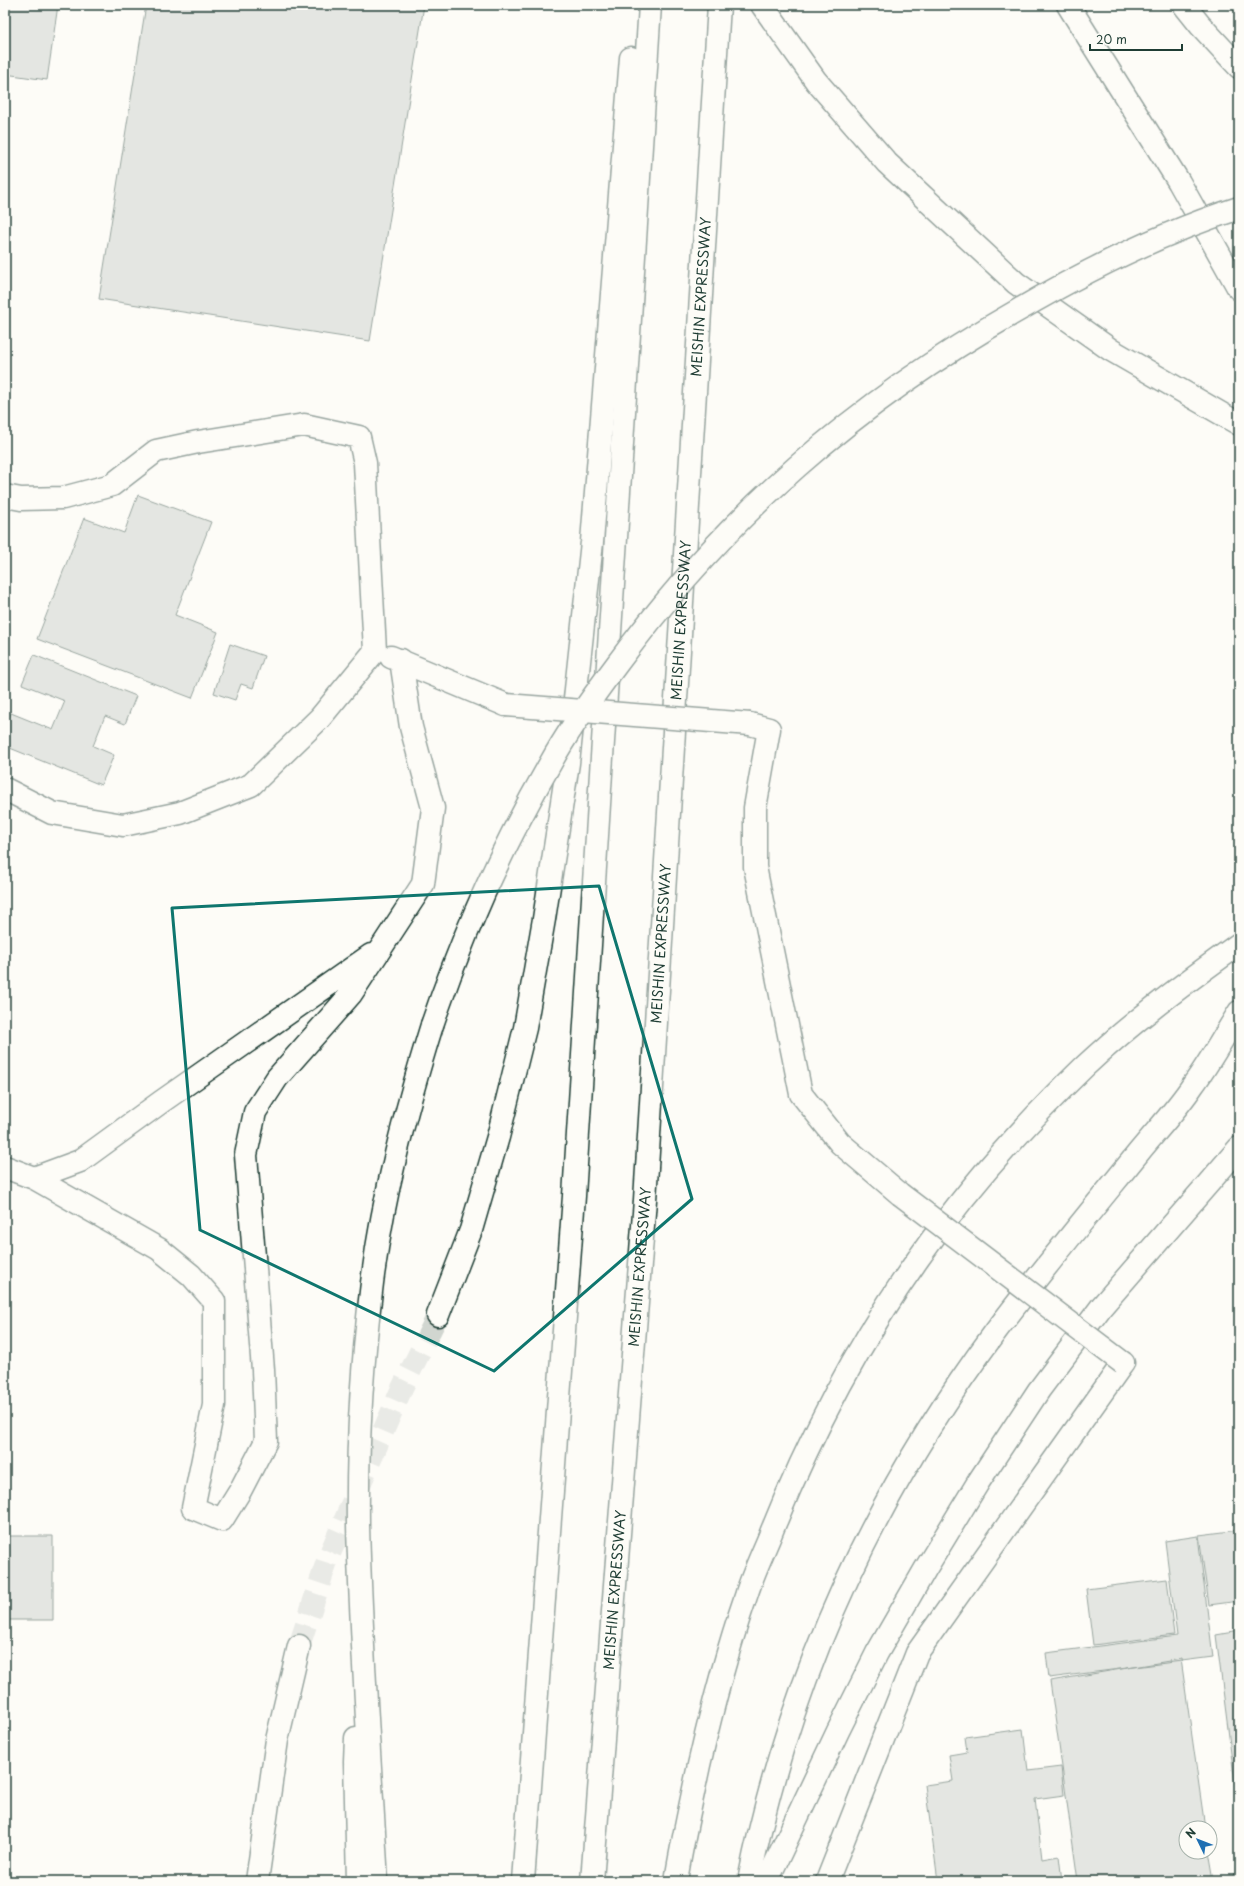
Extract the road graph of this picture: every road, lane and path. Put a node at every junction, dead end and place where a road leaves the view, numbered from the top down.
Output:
1 (637, 5) edge
2 (650, 5) edge
3 (719, 5) edge
4 (762, 5) edge
5 (1068, 5) edge
6 (1184, 5) edge
7 (1239, 66) edge
8 (1239, 208) edge
9 (1239, 289) edge
10 (1239, 424) edge
11 (5, 496) edge
12 (375, 651) junction
13 (401, 660) junction
14 (5, 790) edge
15 (1239, 944) edge
16 (379, 950) junction
17 (1239, 1012) edge
18 (1239, 1148) edge
19 (5, 1167) edge
20 (34, 1178) junction
21 (438, 1315) tunnel mouth
22 (362, 1605) junction
23 (299, 1646) tunnel mouth
24 (257, 1881) edge
25 (358, 1881) edge
26 (377, 1881) edge
27 (523, 1881) edge
28 (592, 1881) edge
29 (676, 1881) edge
30 (749, 1881) edge
31 (767, 1881) edge
32 (827, 1881) edge

1 - 21 main road
2 - 27 main road
3 - 28 main road, MEISHIN EXPRESSWAY
4 - 10 main road
5 - 9 main road
6 - 7 main road
8 - 22 main road, bridge
11 - 12 main road
12 - 13 main road
12 - 14 main road
13 - 16 main road
13 - 32 main road, bridge
15 - 29 main road
16 - 20 main road
16 - 20 main road
17 - 30 main road
18 - 31 main road
19 - 20 main road
22 - 25 main road
22 - 26 main road
23 - 24 main road

